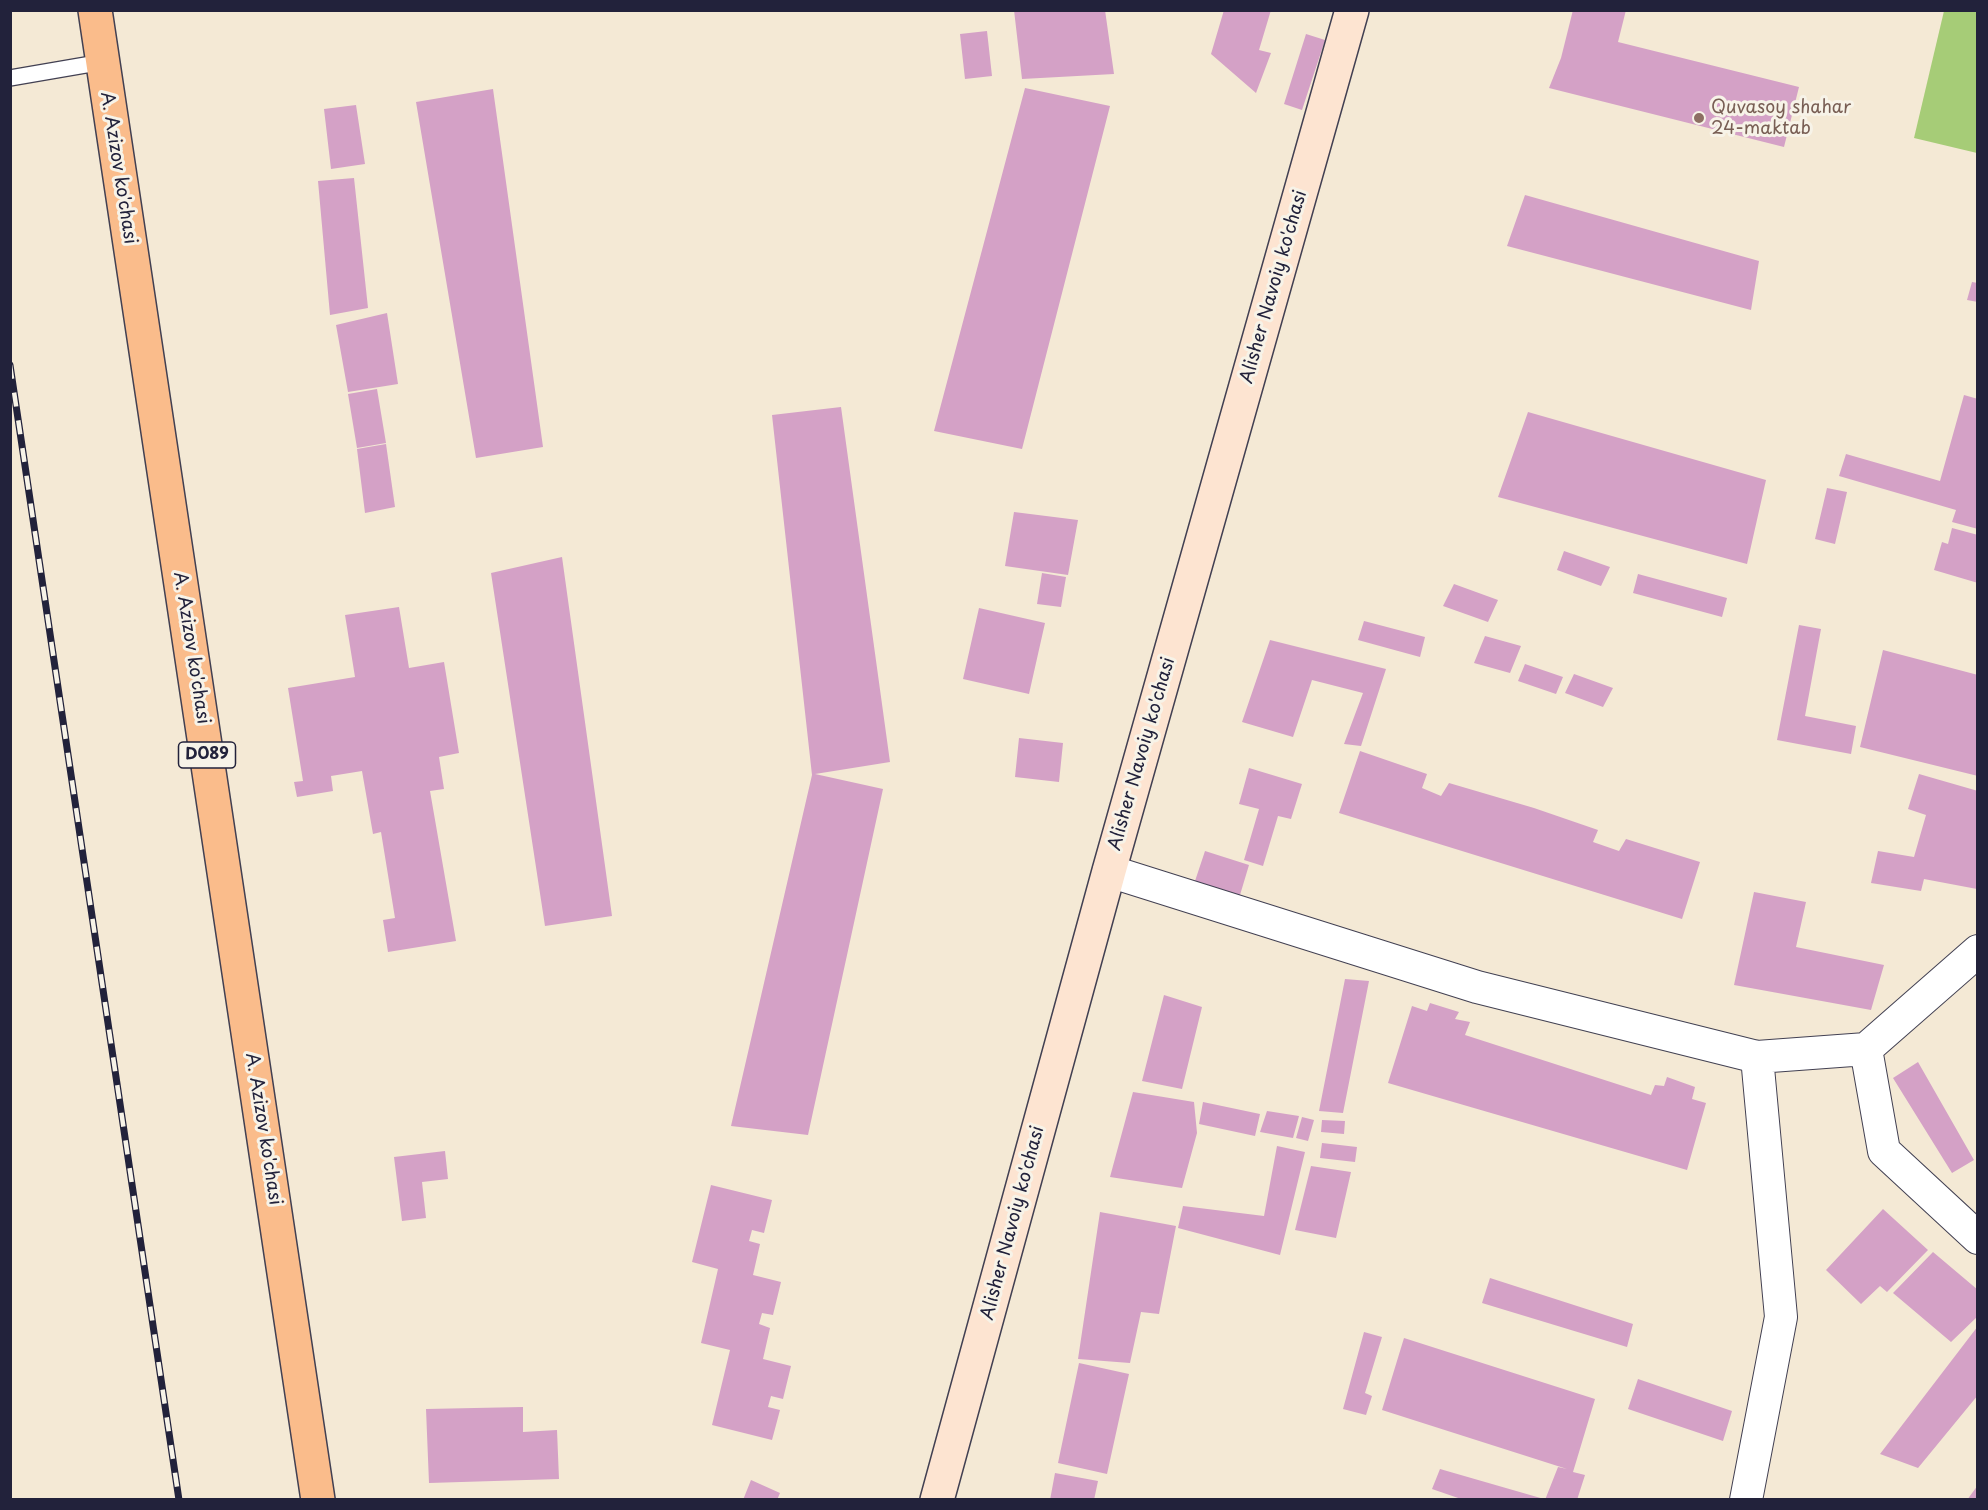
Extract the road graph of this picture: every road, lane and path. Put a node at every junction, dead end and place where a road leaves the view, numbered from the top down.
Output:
1 (95, 10) edge
2 (1352, 10) edge
3 (102, 62) junction
4 (10, 78) edge
5 (1109, 871) junction
6 (1977, 951) edge
7 (1866, 1048) junction
8 (1757, 1056) junction
9 (1977, 1238) edge
10 (318, 1500) edge
11 (937, 1500) edge
12 (1746, 1500) edge

1 - 3 main road, A. Azizov ko'chasi / D089
2 - 5 street, Alisher Navoiy ko'chasi
3 - 4 lane
3 - 10 main road, A. Azizov ko'chasi / D089
5 - 8 street
5 - 11 street, Alisher Navoiy ko'chasi
6 - 7 street
7 - 8 street
7 - 9 street
8 - 12 street

